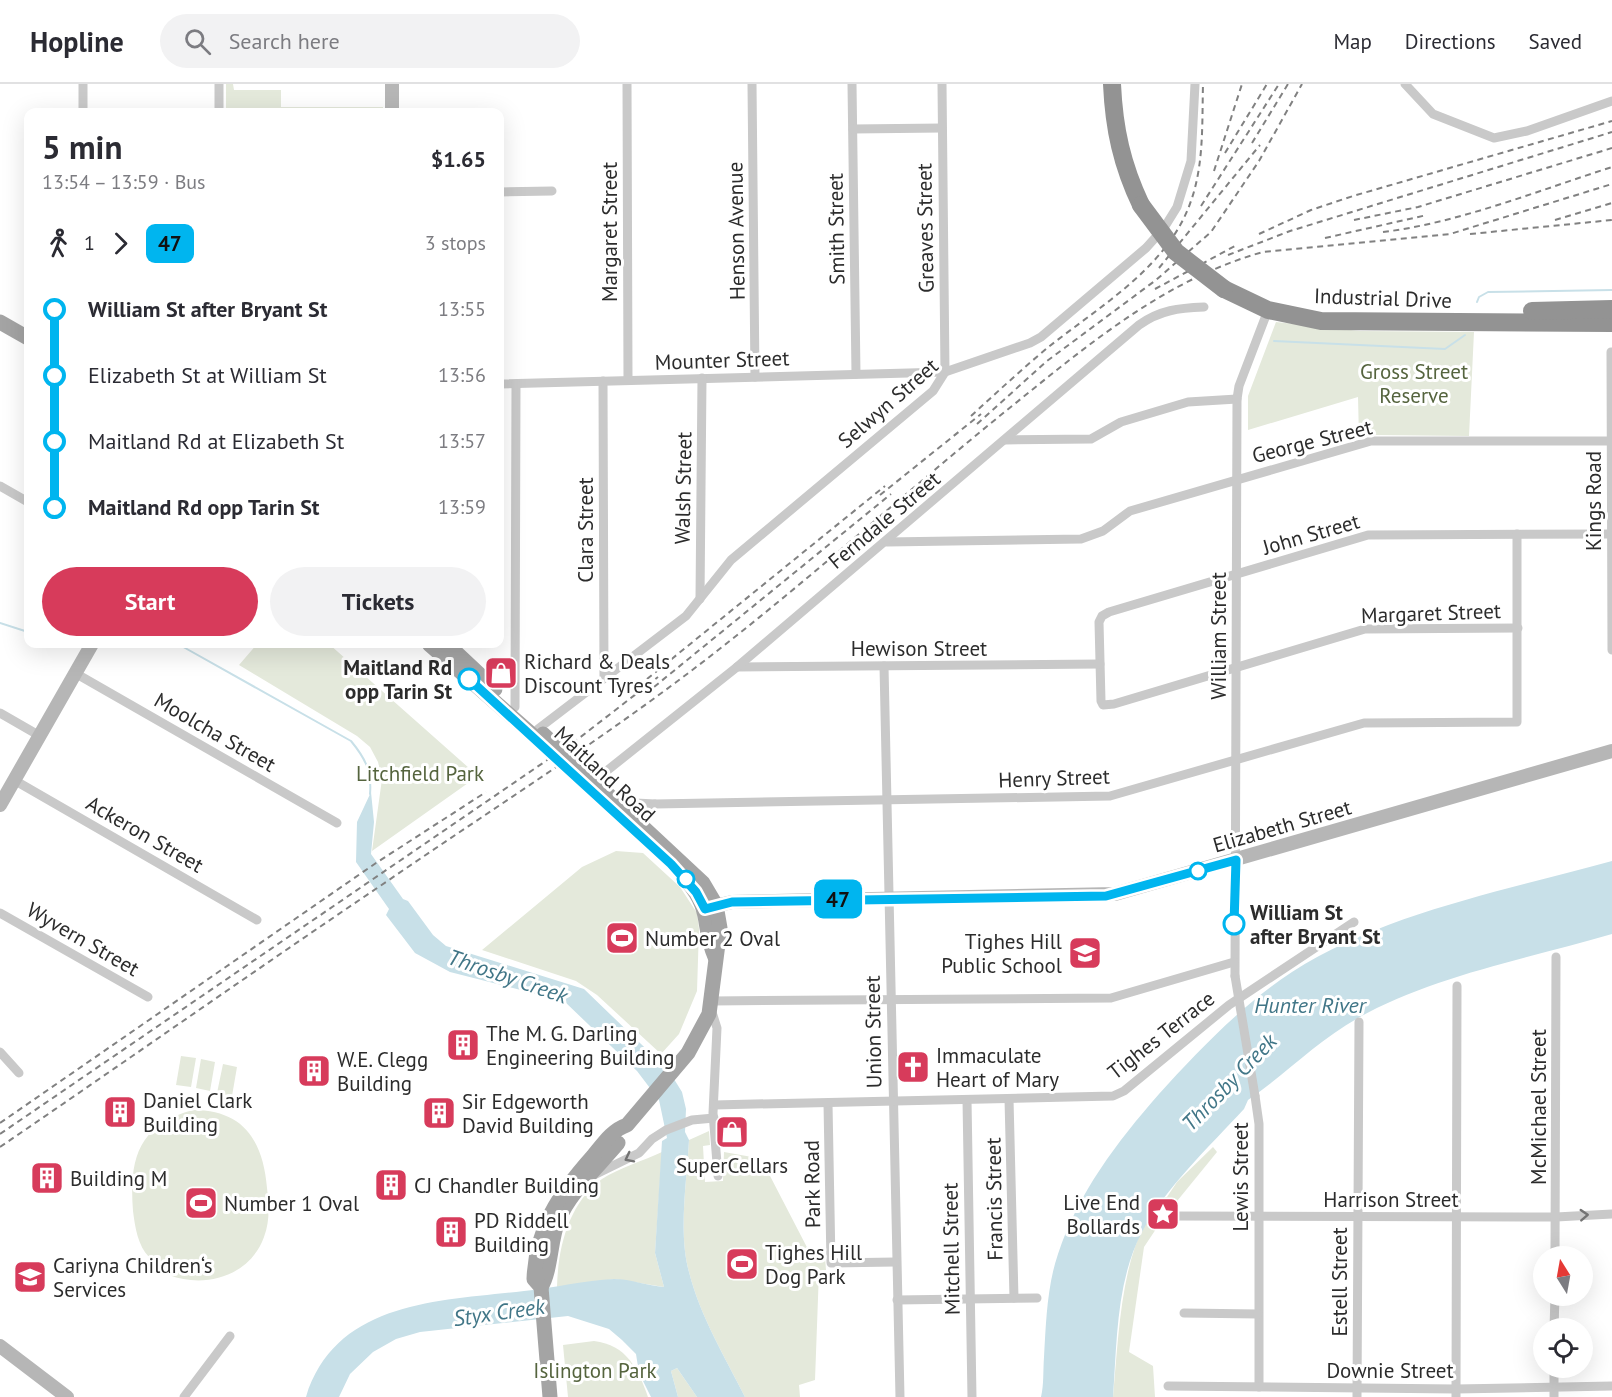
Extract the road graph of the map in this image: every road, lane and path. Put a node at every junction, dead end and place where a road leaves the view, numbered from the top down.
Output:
1 (83, 84) edge
2 (219, 84) edge
3 (392, 84) edge
4 (627, 84) edge
5 (752, 84) edge
6 (852, 84) edge
7 (942, 84) edge
8 (1112, 84) edge
9 (1121, 84) edge
10 (1195, 84) edge
11 (1405, 84) edge
12 (1612, 101) edge
13 (83, 108) edge
14 (219, 108) edge
15 (392, 108) edge
16 (942, 128) junction
17 (853, 129) junction
18 (552, 191) dead end
19 (504, 192) edge
20 (1145, 203) junction
21 (1227, 286) junction
22 (1204, 307) dead end
23 (1612, 309) edge
24 (1268, 310) junction
25 (0, 322) edge
26 (1612, 323) edge
27 (24, 336) edge
28 (1611, 352) edge
29 (945, 372) junction
30 (856, 374) junction
31 (755, 377) junction
32 (702, 378) junction
33 (628, 380) junction
34 (603, 381) junction
35 (504, 384) edge
36 (516, 384) junction
37 (1237, 399) junction
38 (1005, 440) junction
39 (1611, 441) edge
40 (1236, 480) junction
41 (0, 486) edge
42 (24, 500) edge
43 (1517, 534) junction
44 (1611, 534) edge
45 (887, 542) junction
46 (1236, 574) junction
47 (700, 599) junction
48 (1518, 628) junction
49 (90, 648) edge
50 (434, 648) edge
51 (451, 648) edge
52 (1612, 650) edge
53 (1100, 664) junction
54 (884, 666) junction
55 (737, 667) junction
56 (1236, 668) junction
57 (75, 673) junction
58 (604, 678) junction
59 (515, 707) junction
60 (0, 713) edge
61 (539, 734) junction
62 (40, 736) junction
63 (1612, 751) edge
64 (1236, 761) junction
65 (586, 777) junction
66 (15, 780) junction
67 (886, 801) junction
68 (616, 802) junction
69 (655, 804) junction
70 (0, 805) edge
71 (337, 823) dead end
72 (642, 826) junction
73 (1236, 860) junction
74 (889, 899) junction
75 (711, 907) junction
76 (0, 913) edge
77 (257, 920) dead end
78 (1354, 922) dead end
79 (1556, 957) dead end
80 (1234, 969) junction
81 (1457, 986) dead end
82 (148, 997) dead end
83 (890, 999) junction
84 (711, 1005) junction
85 (1359, 1022) dead end
86 (0, 1052) edge
87 (20, 1072) dead end
88 (1009, 1099) junction
89 (967, 1100) junction
90 (892, 1102) junction
91 (828, 1104) junction
92 (714, 1105) junction
93 (714, 1118) junction
94 (627, 1125) junction
95 (718, 1176) dead end
96 (587, 1179) junction
97 (1612, 1214) edge
98 (1170, 1216) dead end
99 (1259, 1216) junction
100 (1456, 1216) junction
101 (1556, 1216) junction
102 (1357, 1217) junction
103 (1555, 1246) edge
104 (895, 1262) junction
105 (540, 1287) junction
106 (1014, 1298) junction
107 (1037, 1298) dead end
108 (970, 1299) junction
109 (897, 1300) junction
110 (1184, 1313) dead end
111 (1258, 1314) junction
112 (230, 1336) dead end
113 (1, 1350) edge
114 (1168, 1386) dead end
115 (1612, 1386) edge
116 (1259, 1387) junction
117 (1231, 1392) edge
118 (1554, 1392) edge
119 (1357, 1393) edge
120 (1456, 1393) edge
121 (67, 1397) edge
122 (184, 1397) edge
123 (550, 1397) edge
124 (900, 1397) edge
125 (972, 1397) edge

1 - 13 street
2 - 14 street
3 - 15 main road
4 - 33 street, Margaret Street
5 - 31 street, Henson Avenue
6 - 17 street, Smith Street
7 - 16 street, Greaves Street
8 - 20 highway, Industrial Drive
9 - 20 highway, Industrial Drive
10 - 29 street, Selwyn Street
11 - 12 street
16 - 17 street
16 - 29 street, Greaves Street
17 - 30 street, Smith Street
18 - 19 street
20 - 21 highway, Industrial Drive, bridge
21 - 23 highway, Industrial Drive
21 - 24 highway, Industrial Drive
22 - 38 street, Ferndale Street
24 - 26 highway, Industrial Drive
24 - 37 street, William Street
25 - 27 main road
28 - 39 street, Kings Road
29 - 30 street, Mounter Street
29 - 47 street, Selwyn Street
30 - 31 street, Mounter Street
31 - 32 street, Mounter Street
32 - 33 street, Mounter Street
32 - 47 street, Walsh Street
33 - 34 street, Mounter Street
34 - 36 street, Mounter Street
34 - 58 street, Clara Street
35 - 36 street, Mounter Street
36 - 59 street
37 - 38 street
37 - 40 street, William Street
38 - 45 street, Ferndale Street
39 - 40 street, George Street
39 - 44 street, Kings Road
40 - 45 street, George Street
40 - 46 street, William Street
41 - 42 street
43 - 44 street, John Street
43 - 46 street, John Street
43 - 48 street
44 - 52 street, Kings Road
45 - 55 street, Ferndale Street
46 - 53 street, John Street
46 - 56 street, William Street
47 - 58 street, Selwyn Street
48 - 56 street, Margaret Street
48 - 64 street, Henry Street
49 - 57 main road
50 - 61 main road, Maitland Road
51 - 59 main road, Maitland Road
53 - 54 street, Hewison Street
53 - 56 street, Margaret Street
54 - 55 street, Hewison Street
54 - 67 street, Union Street
55 - 65 street, Ferndale Street
56 - 64 street, William Street
57 - 62 main road
57 - 71 street, Moolcha Street
58 - 61 street, Selwyn Street
59 - 61 main road, Maitland Road
60 - 62 street
61 - 65 main road, Maitland Road
62 - 66 main road
63 - 73 main road, Elizabeth Street
64 - 67 street, Henry Street
64 - 73 street, William Street
65 - 68 main road, Maitland Road
65 - 75 main road, Maitland Road
66 - 70 main road
66 - 77 street, Ackeron Street
67 - 69 street, Henry Street
67 - 74 street, Union Street
68 - 69 street, Henry Street
68 - 72 main road, Maitland Road
69 - 72 street
72 - 75 main road, Maitland Road
73 - 74 main road, Elizabeth Street
73 - 80 street, William Street
74 - 75 main road, Elizabeth Street
74 - 83 street, Union Street
75 - 84 main road, Maitland Road
76 - 82 street, Wyvern Street
78 - 88 street, Tighes Terrace
79 - 101 street, McMichael Street
80 - 83 street
80 - 99 street, Lewis Street, bridge
81 - 100 street
83 - 84 street
83 - 90 street, Union Street
84 - 92 street
84 - 94 main road, Maitland Road
85 - 102 street, Estell Street
86 - 87 street
88 - 89 street, Tighes Terrace
88 - 106 street, Francis Street
89 - 90 street, Tighes Terrace
89 - 108 street, Mitchell Street
90 - 91 street, Tighes Terrace
90 - 104 street, Union Street
91 - 92 street, Tighes Terrace
91 - 104 street, Park Road
92 - 93 street
93 - 95 street
93 -> 96 street
94 - 96 main road, Maitland Road
94 - 105 main road, Maitland Road
96 - 105 main road, Maitland Road
101 -> 97 street, Harrison Street
98 - 99 street, Harrison Street
99 - 102 street, Harrison Street
99 - 111 street, Lewis Street
100 - 101 street, Harrison Street
100 - 102 street, Harrison Street
100 - 120 street
101 - 103 street, McMichael Street
102 - 119 street, Estell Street
104 - 109 street, Union Street
105 - 123 main road, Maitland Road
106 - 107 street
106 - 108 street
108 - 109 street
108 - 125 street, Mitchell Street
109 - 124 street, Union Street
110 - 111 street
111 - 116 street, Lewis Street
112 - 122 street
113 - 121 main road
114 - 117 street, Downie Street
115 - 118 street, Downie Street
116 - 117 street, Downie Street
116 - 119 street, Downie Street
118 - 120 street, Downie Street
119 - 120 street, Downie Street

